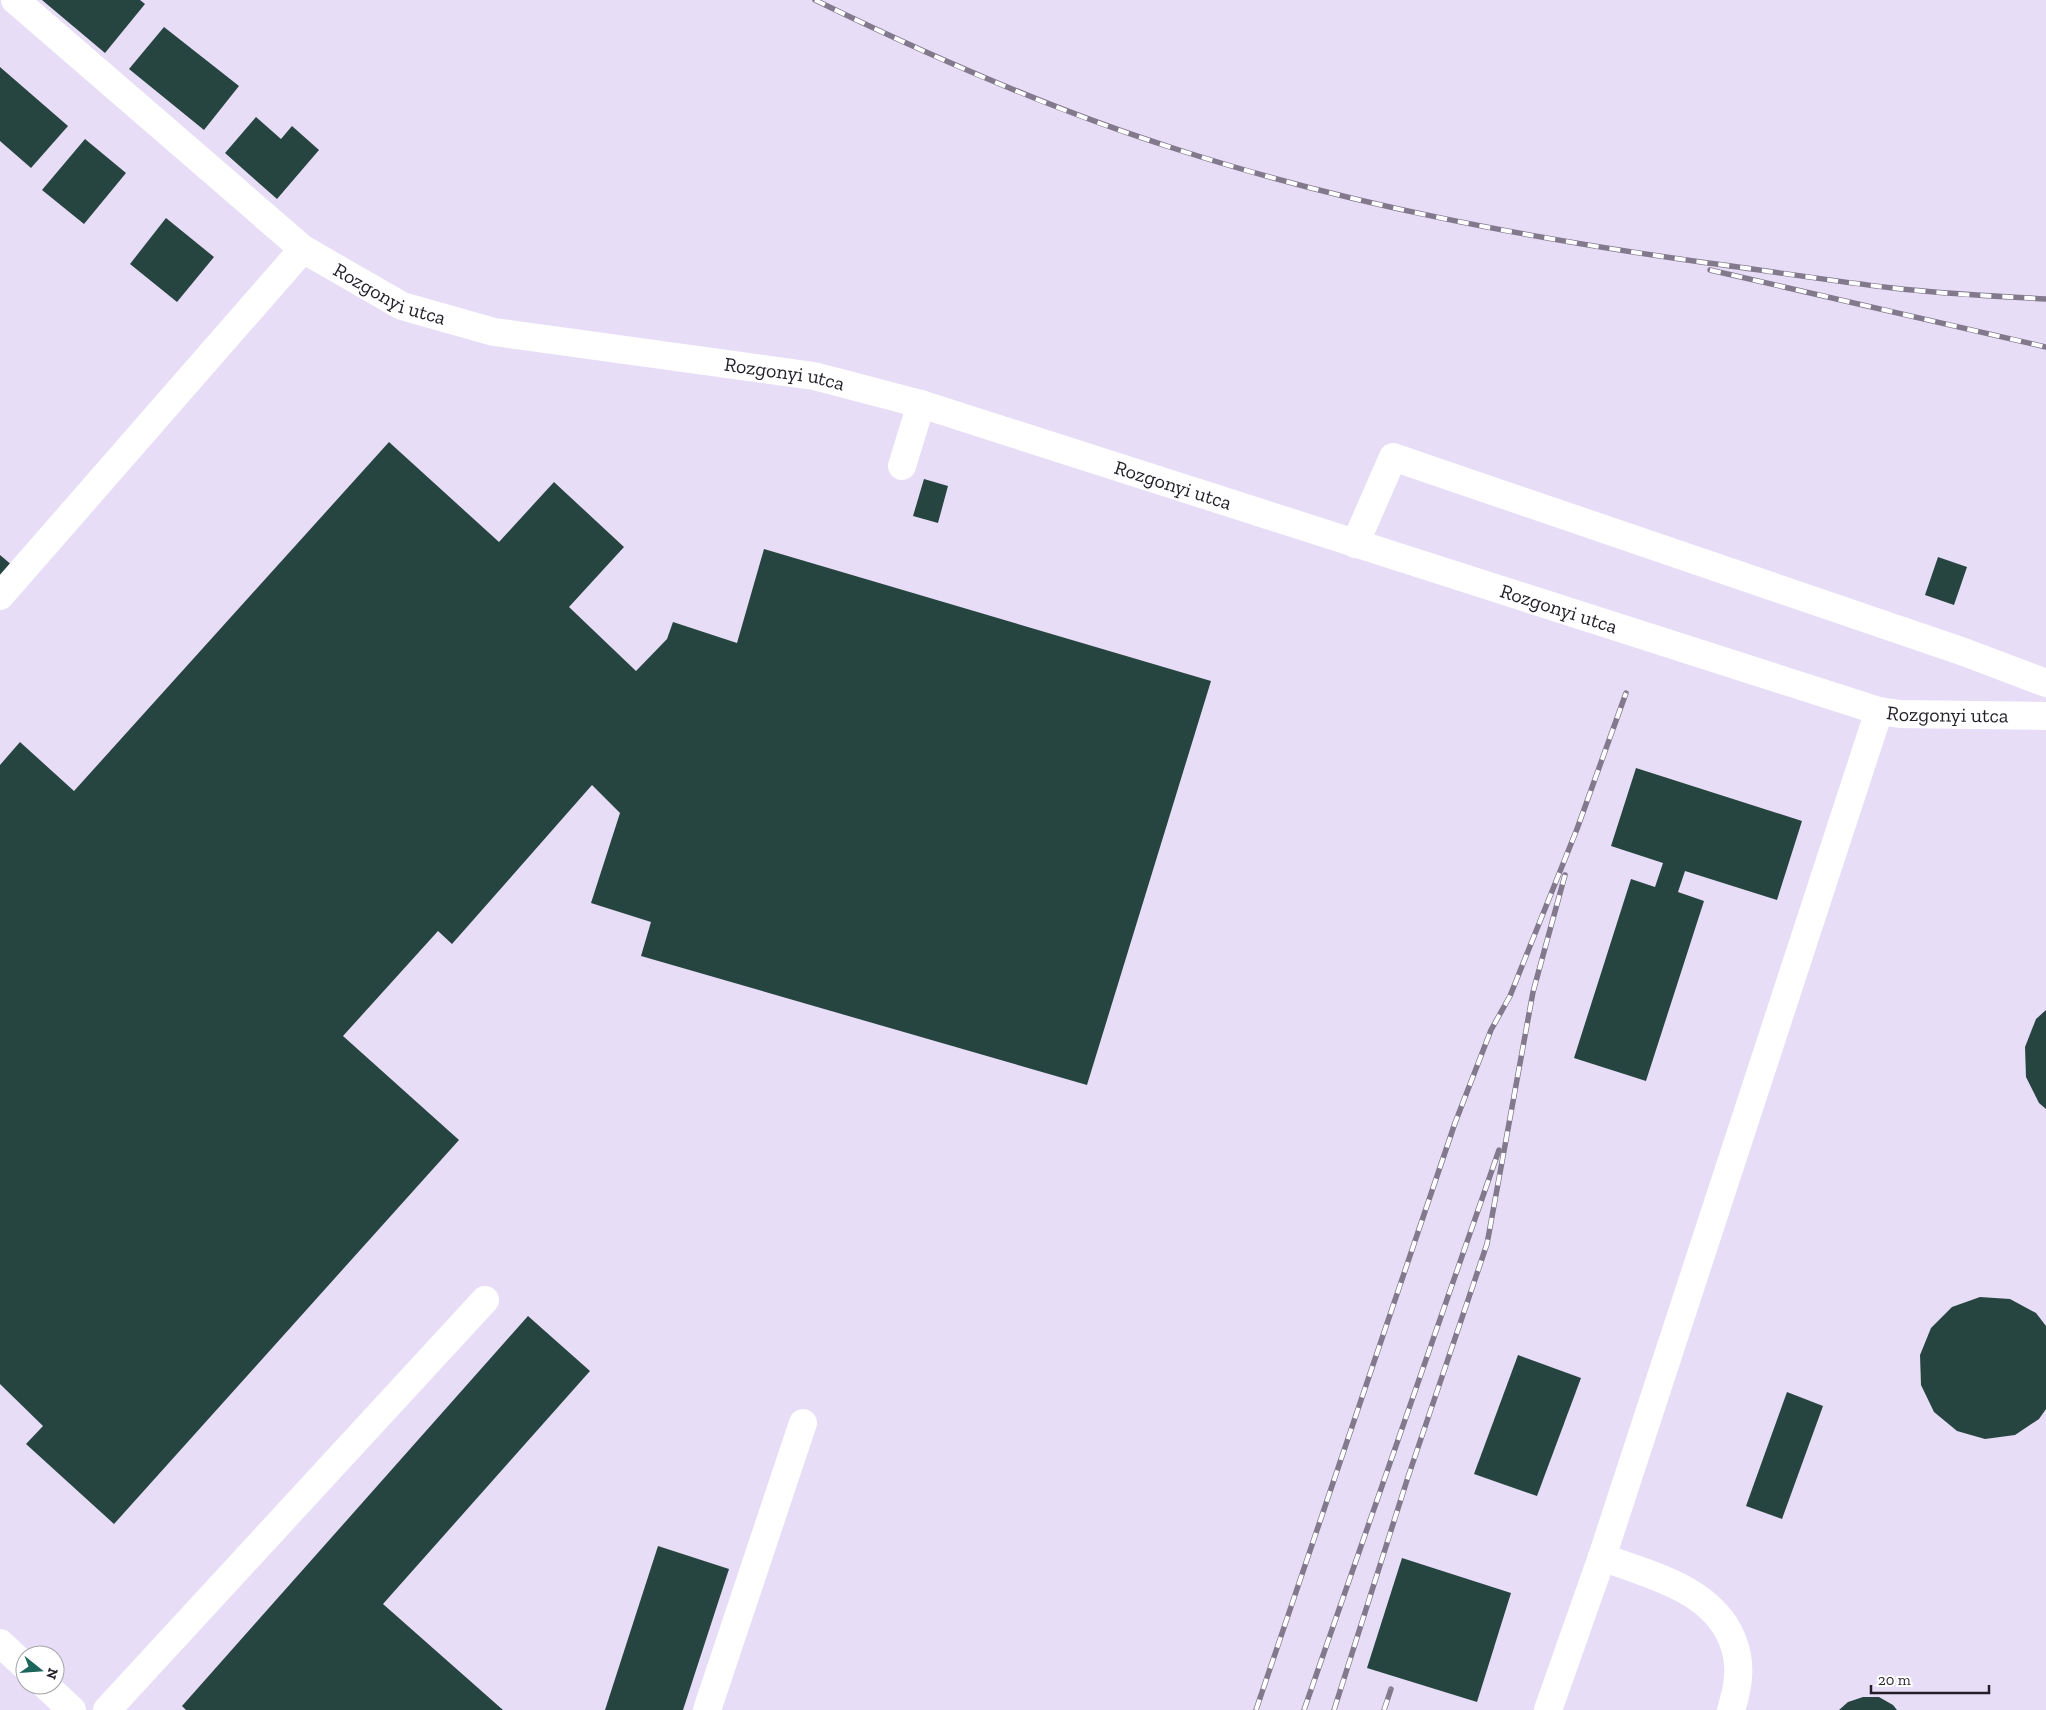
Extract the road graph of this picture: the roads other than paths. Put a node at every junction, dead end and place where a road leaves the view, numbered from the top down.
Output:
1 (15, 0) edge
2 (303, 249) junction
3 (921, 404) junction
4 (902, 466) dead end
5 (1355, 544) junction
6 (0, 596) edge
7 (2046, 683) edge
8 (1879, 711) junction
9 (2046, 716) edge
10 (485, 1300) dead end
11 (803, 1423) dead end
12 (1602, 1557) junction
13 (0, 1643) edge
14 (15, 1657) edge
15 (56, 1695) edge
16 (72, 1710) edge
17 (106, 1710) edge
18 (706, 1710) edge
19 (1548, 1710) edge
20 (1731, 1710) edge

1 - 2 street, Rozgonyi utca
2 - 3 street, Rozgonyi utca
2 - 6 street
3 - 4 street
3 - 5 street, Rozgonyi utca
5 - 7 street
5 - 8 street, Rozgonyi utca
8 - 9 street, Rozgonyi utca
8 - 12 street
10 - 17 street
11 - 18 street
12 - 19 street
12 - 20 street
13 - 14 street
15 - 16 street

